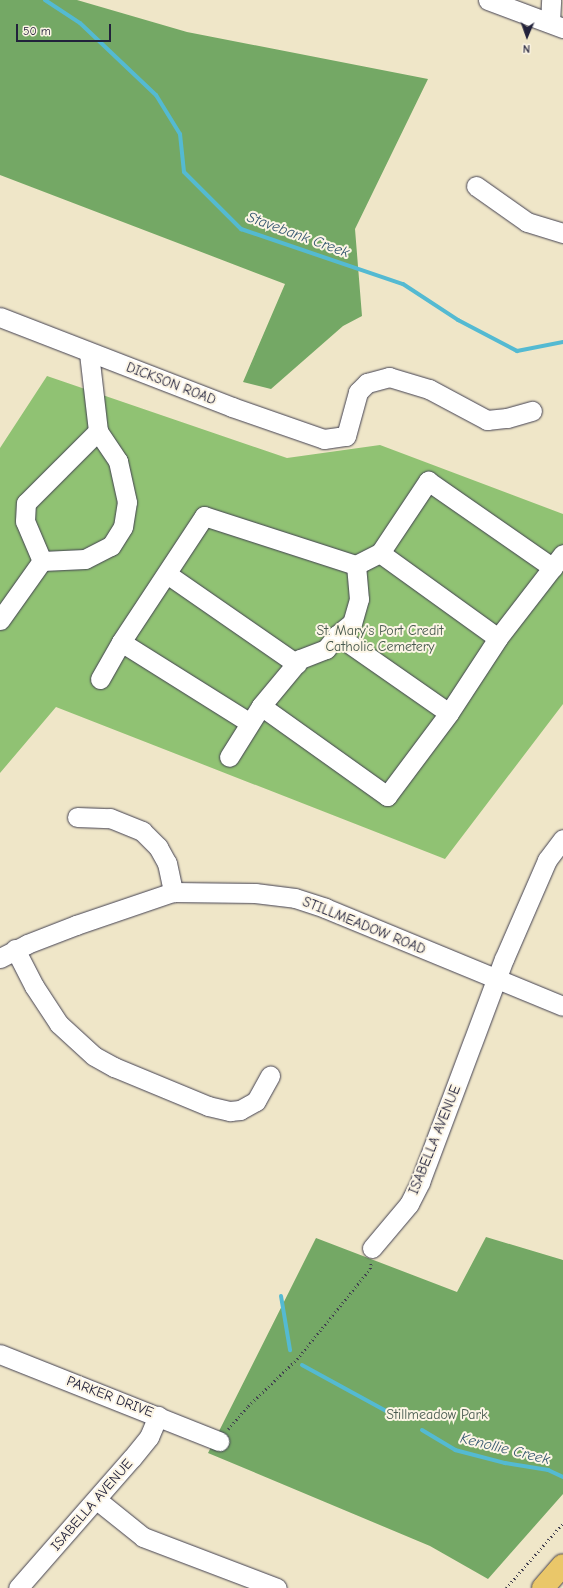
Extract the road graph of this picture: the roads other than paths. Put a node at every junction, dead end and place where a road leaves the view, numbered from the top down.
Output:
1 (488, 0) edge
2 (551, 0) edge
3 (556, 25) edge
4 (476, 186) dead end
5 (563, 233) edge
6 (0, 317) edge
7 (89, 353) junction
8 (532, 412) dead end
9 (98, 431) junction
10 (380, 553) junction
11 (42, 561) junction
12 (558, 561) edge
13 (356, 565) junction
14 (167, 574) junction
15 (0, 620) edge
16 (337, 635) junction
17 (498, 638) junction
18 (121, 642) junction
19 (297, 664) junction
20 (100, 680) dead end
21 (261, 706) junction
22 (449, 713) junction
23 (250, 722) junction
24 (229, 757) dead end
25 (77, 817) dead end
26 (563, 839) edge
27 (173, 892) junction
28 (8, 953) edge
29 (497, 980) junction
30 (563, 1006) edge
31 (270, 1076) dead end
32 (372, 1248) road end
33 (0, 1354) edge
34 (158, 1416) junction
35 (219, 1441) road end
36 (98, 1500) junction
37 (563, 1565) edge
38 (18, 1588) edge
39 (277, 1588) edge
40 (543, 1588) edge

1 - 3 street
2 - 3 street
4 - 5 street
6 - 7 street, DICKSON ROAD
7 - 8 street, DICKSON ROAD
7 - 9 street
9 - 11 street
9 - 11 street
10 - 12 street
10 - 13 street
10 - 17 street
11 - 15 street
12 - 17 street
13 - 14 street
13 - 16 street
14 - 18 street
14 - 19 street
16 - 19 street
16 - 22 street
17 - 22 street
18 - 20 street
18 - 23 street
19 - 21 street
21 - 22 street
21 - 23 street
23 - 24 street
25 - 27 street
26 - 29 street, ISABELLA AVENUE
27 - 28 street, STILLMEADOW ROAD
27 - 29 street, STILLMEADOW ROAD
28 - 31 street
29 - 30 street, STILLMEADOW ROAD
29 - 32 street, ISABELLA AVENUE
33 - 34 street, PARKER DRIVE
34 - 35 street, PARKER DRIVE
34 - 36 street, ISABELLA AVENUE
36 - 38 street, ISABELLA AVENUE
36 - 39 street
37 - 40 main road

